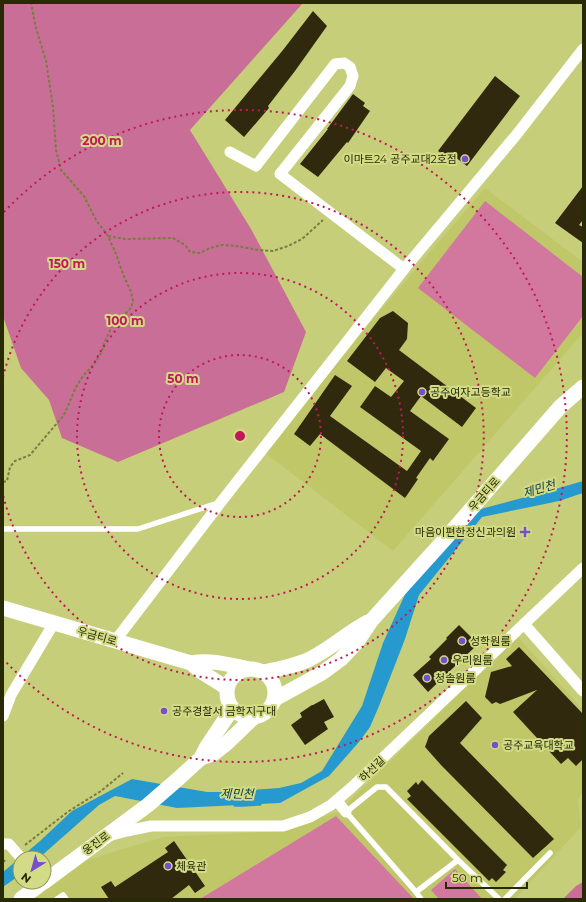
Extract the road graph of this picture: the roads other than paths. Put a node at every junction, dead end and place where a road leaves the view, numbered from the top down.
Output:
1 (583, 49) edge
2 (230, 152) dead end
3 (404, 268) junction
4 (583, 387) edge
5 (221, 502) junction
6 (3, 529) edge
7 (583, 568) edge
8 (3, 608) edge
9 (371, 621) junction
10 (54, 623) junction
11 (524, 624) junction
12 (115, 641) junction
13 (191, 663) junction
14 (249, 669) junction
15 (264, 672) junction
16 (227, 688) junction
17 (583, 691) edge
18 (275, 699) junction
19 (232, 709) junction
20 (3, 716) edge
21 (253, 718) junction
22 (202, 758) junction
23 (337, 801) junction
24 (346, 812) junction
25 (101, 839) junction
26 (6, 844) edge
27 (16, 850) edge
28 (550, 853) dead end
29 (458, 860) junction
30 (52, 875) edge
31 (32, 890) edge
32 (416, 892) junction
33 (21, 899) edge
34 (57, 899) edge
35 (66, 899) edge
36 (421, 899) edge
37 (499, 899) edge
38 (505, 899) edge

1 - 3 street
2 - 3 street
3 - 5 street
4 - 9 main road, 우금티로
5 - 6 lane
5 - 12 street
7 - 11 street, 하선길
8 - 10 main road, 우금티로
9 - 15 main road, 우금티로
9 - 18 main road, 우금티로
10 - 12 main road, 우금티로
10 - 20 street
11 - 17 street
11 - 23 street, 하선길
12 - 13 main road, 우금티로
13 - 14 main road, 우금티로
13 - 16 main road, 우금티로
14 - 15 main road
14 - 16 main road
15 - 18 main road
16 - 19 main road
18 - 21 main road
19 - 21 main road
19 - 22 main road
21 - 22 main road
22 - 25 main road, 웅진로
23 - 24 street
23 - 25 street, 하선길
24 - 29 lane
24 - 32 lane
25 - 30 main road, 웅진로
26 - 27 street
28 - 38 lane
29 - 32 lane
29 - 37 lane
31 - 33 main road, 웅진로
32 - 36 lane
34 - 35 lane

